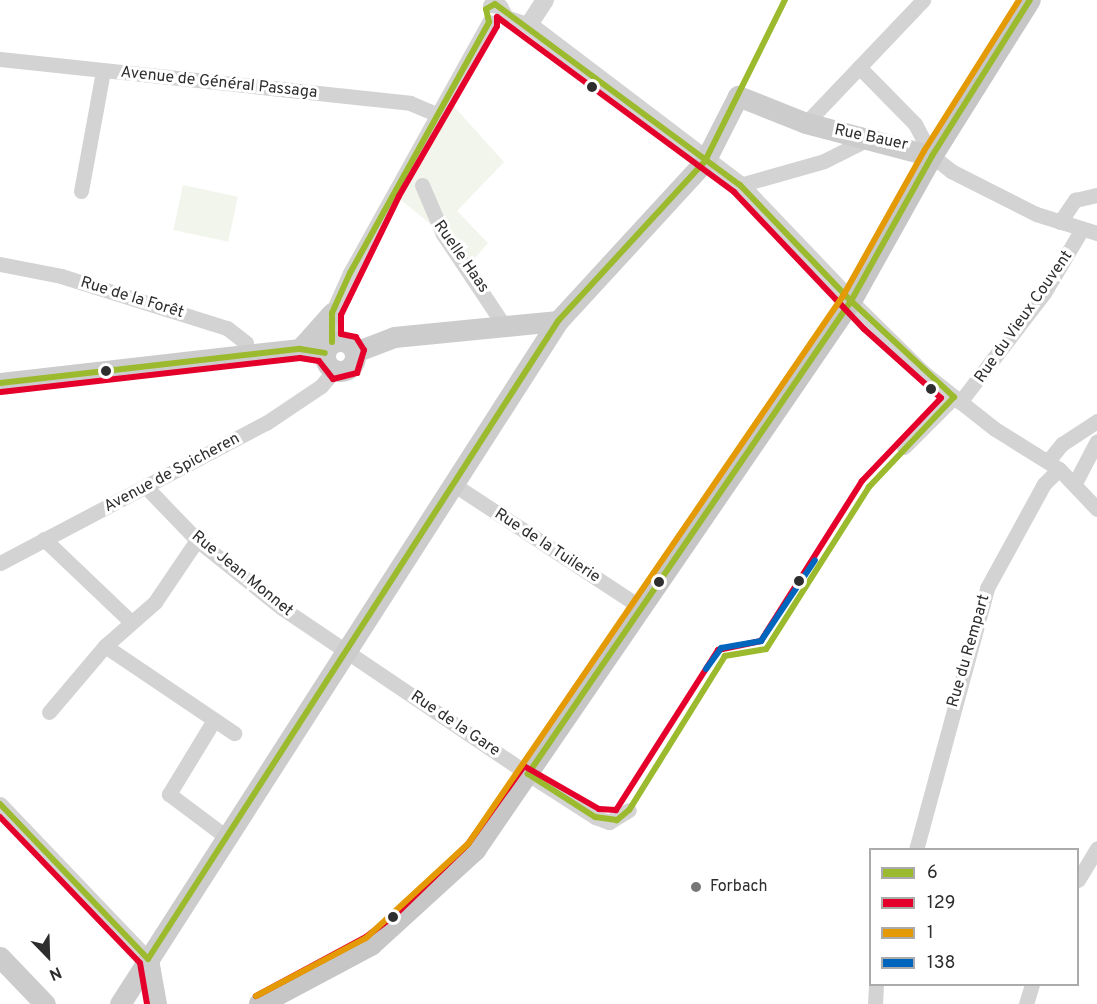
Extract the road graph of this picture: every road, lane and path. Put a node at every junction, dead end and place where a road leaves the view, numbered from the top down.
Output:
1 (545, 0) edge
2 (923, 0) edge
3 (1030, 0) edge
4 (488, 2) edge
5 (506, 17) junction
6 (489, 22) junction
7 (529, 25) junction
8 (0, 59) edge
9 (859, 67) junction
10 (104, 71) junction
11 (436, 114) junction
12 (806, 123) junction
13 (866, 140) junction
14 (932, 156) junction
15 (705, 161) junction
16 (422, 185) dead end
17 (740, 185) junction
18 (81, 191) dead end
19 (1097, 195) edge
20 (1060, 222) junction
21 (1090, 231) edge
22 (0, 264) edge
23 (851, 301) junction
24 (332, 313) junction
25 (558, 321) junction
26 (505, 327) junction
27 (300, 349) junction
28 (247, 355) junction
29 (331, 355) junction
30 (534, 358) junction
31 (0, 383) edge
32 (957, 399) junction
33 (1097, 421) edge
34 (1097, 441) edge
35 (904, 447) dead end
36 (1053, 465) junction
37 (453, 483) junction
38 (1075, 483) junction
39 (146, 487) junction
40 (1097, 509) edge
41 (44, 539) junction
42 (197, 540) junction
43 (0, 563) edge
44 (642, 608) junction
45 (130, 621) junction
46 (105, 646) junction
47 (346, 651) junction
48 (49, 712) dead end
49 (214, 720) junction
50 (234, 733) dead end
51 (528, 774) junction
52 (0, 804) edge
53 (629, 810) dead end
54 (225, 836) junction
55 (916, 848) edge
56 (1097, 848) edge
57 (1079, 877) edge
58 (0, 957) edge
59 (148, 959) junction
60 (876, 986) edge
61 (1031, 986) edge
62 (45, 1004) edge
63 (120, 1004) edge
64 (156, 1004) edge
65 (260, 1004) edge
66 (875, 1004) edge
67 (1026, 1004) edge

1 - 7 street
2 - 9 street
3 - 14 main road
4 - 5 street
4 - 6 street
5 - 6 street
5 - 7 street
6 - 11 street
7 - 15 street
8 - 10 street, Avenue de Général Passaga
9 - 12 street
9 - 14 street
10 - 11 street, Avenue de Général Passaga
10 - 18 street
11 - 24 street
12 - 13 main road, Rue Bauer
12 - 15 main road, Rue Bauer
13 - 14 main road, Rue Bauer
13 - 17 street
14 - 20 street, Rue Bauer
14 - 23 main road
15 - 17 street
15 - 25 main road
16 - 26 street, Ruelle Haas
17 - 23 street
19 - 20 street
20 - 21 street, Rue Bauer
21 - 32 street, Rue du Vieux Couvent
22 - 28 street, Rue de la Forêt
23 - 32 street
23 - 44 main road
24 - 27 main road
24 - 29 street
25 - 26 main road
25 - 30 main road
26 - 29 main road
26 - 30 main road
27 - 28 main road
27 - 29 main road
28 - 31 main road
29 - 39 street, Avenue de Spicheren
30 - 37 main road
32 - 35 street, Rue du Vieux Couvent
32 - 36 street
33 - 36 street, Rue du Rempart
34 - 38 street
36 - 38 street
36 - 55 street, Rue du Rempart
37 - 44 street, Rue de la Tuilerie
37 - 47 main road
38 - 40 street
39 - 41 street, Avenue de Spicheren
39 - 42 street, Rue Jean Monnet
41 - 43 street, Avenue de Spicheren
41 - 45 street
42 - 45 street
42 - 47 street, Rue Jean Monnet
44 - 51 main road
45 - 46 street
46 - 48 street
46 - 49 street
47 - 51 street, Rue de la Gare
47 - 54 main road
49 - 50 street
49 - 54 street
51 - 53 street, Rue de la Gare
51 - 65 main road
52 - 59 street
54 - 59 main road
56 - 57 street
58 - 62 main road
59 - 63 main road
59 - 64 main road
60 - 66 street
61 - 67 street

